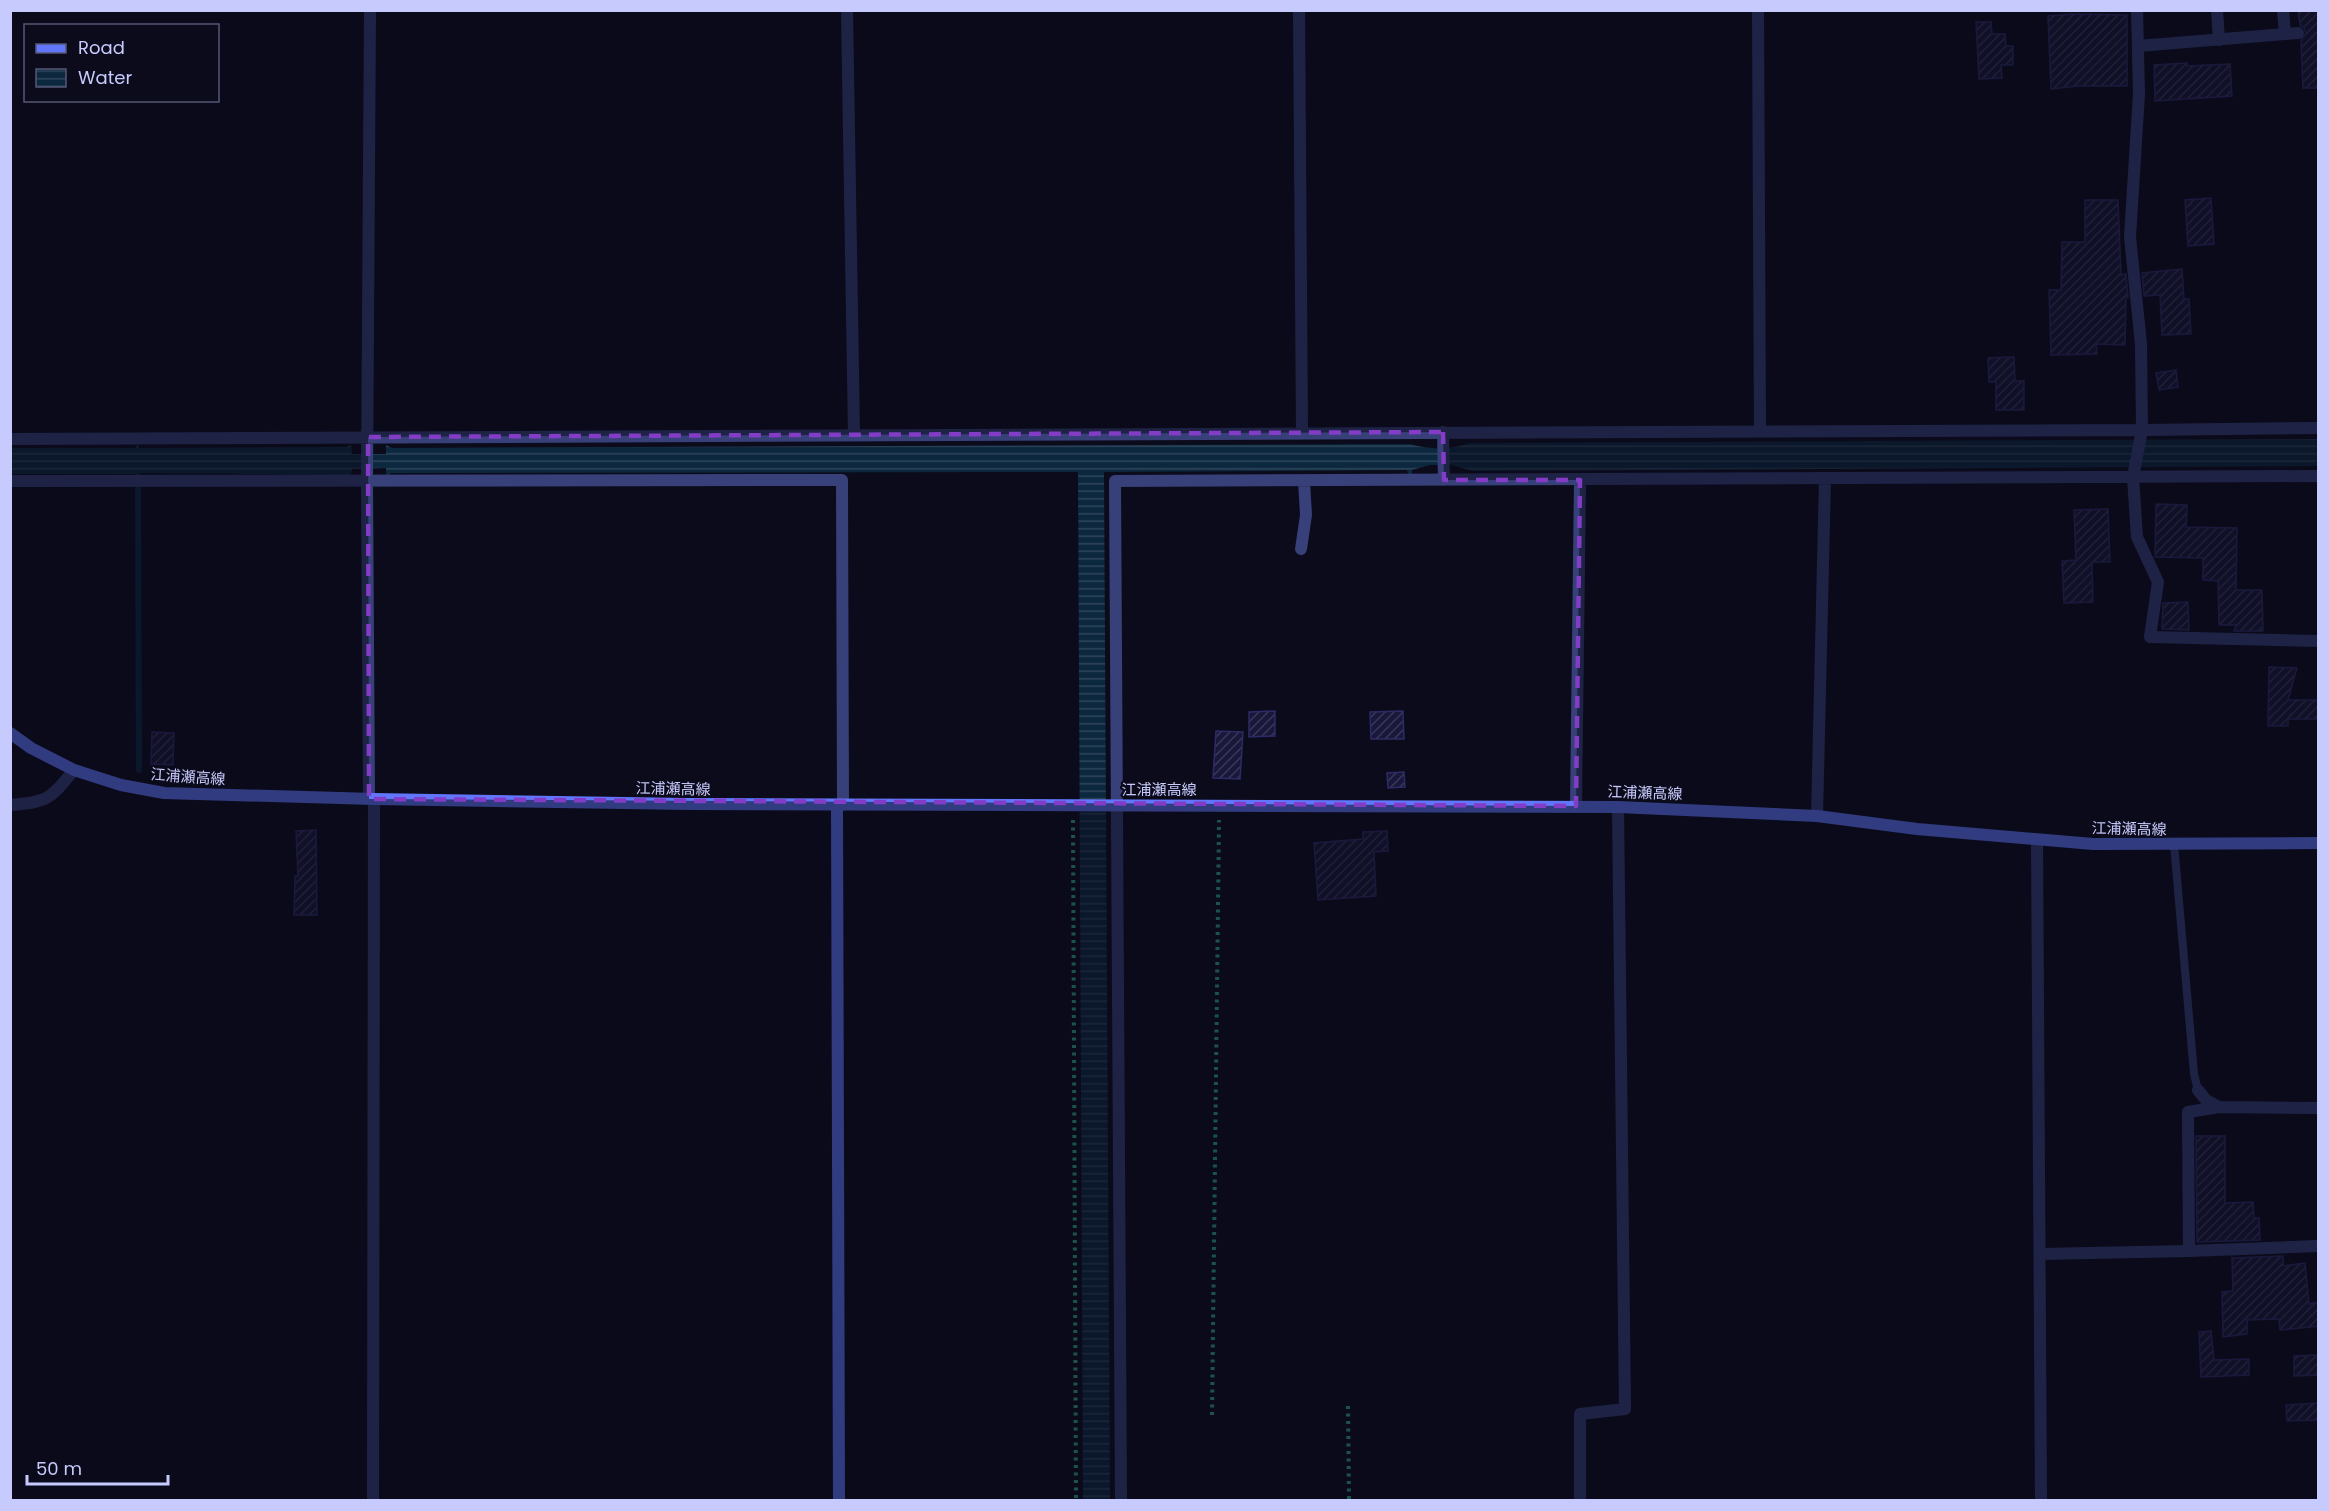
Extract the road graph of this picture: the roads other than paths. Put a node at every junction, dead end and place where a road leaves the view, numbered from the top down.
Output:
1 (370, 10) edge
2 (847, 10) edge
3 (1299, 10) edge
4 (1758, 10) edge
5 (2137, 10) edge
6 (2217, 10) edge
7 (2283, 10) edge
8 (2219, 40) junction
9 (2138, 46) junction
10 (2319, 428) edge
11 (1760, 430) junction
12 (2142, 430) junction
13 (1443, 432) junction
14 (1302, 433) junction
15 (854, 435) junction
16 (10, 439) edge
17 (368, 443) junction
18 (2319, 476) edge
19 (2133, 477) junction
20 (368, 478) junction
21 (1825, 479) junction
22 (1444, 480) junction
23 (1580, 480) junction
24 (10, 481) edge
25 (1305, 481) junction
26 (1301, 549) dead end
27 (2319, 641) edge
28 (10, 733) edge
29 (74, 770) junction
30 (371, 799) junction
31 (10, 805) edge
32 (840, 805) junction
33 (1113, 805) junction
34 (1575, 806) junction
35 (1618, 807) junction
36 (1817, 816) junction
37 (2037, 841) junction
38 (2319, 843) edge
39 (2175, 844) junction
40 (2198, 1090) joint
41 (2219, 1107) junction
42 (2319, 1108) edge
43 (2319, 1246) edge
44 (2189, 1251) junction
45 (2040, 1254) junction
46 (373, 1500) edge
47 (840, 1500) edge
48 (1121, 1500) edge
49 (1580, 1500) edge
50 (2041, 1500) edge

1 - 17 street
2 - 15 street
3 - 14 street
4 - 11 street
5 - 9 street
6 - 8 street
7 - 8 street
8 - 9 street
9 - 12 street
10 - 12 street
11 - 12 street
11 - 13 street
12 - 19 street
13 - 14 street
13 - 22 street
14 - 15 street
15 - 17 street
16 - 17 street
17 - 20 street
18 - 19 street
19 - 21 street
19 - 27 street
20 - 24 street
20 - 30 street
20 - 32 street
21 - 23 street
21 - 36 street
22 - 23 street
22 - 25 street
23 - 34 street
25 - 26 street
25 - 33 street
28 - 29 main road, 江浦瀬高線
29 - 30 main road, 江浦瀬高線
29 - 31 street
30 - 32 main road, 江浦瀬高線
30 - 46 street
32 - 33 main road, 江浦瀬高線
32 - 47 main road
33 - 34 main road, 江浦瀬高線
33 - 48 street
34 - 35 main road, 江浦瀬高線
35 - 36 main road, 江浦瀬高線
35 - 49 street
36 - 37 main road, 江浦瀬高線
37 - 39 main road, 江浦瀬高線
37 - 45 street
38 - 39 main road, 江浦瀬高線
39 - 40 lane
40 - 41 street
41 - 42 street
41 - 44 street
43 - 44 street
44 - 45 street
45 - 50 street

